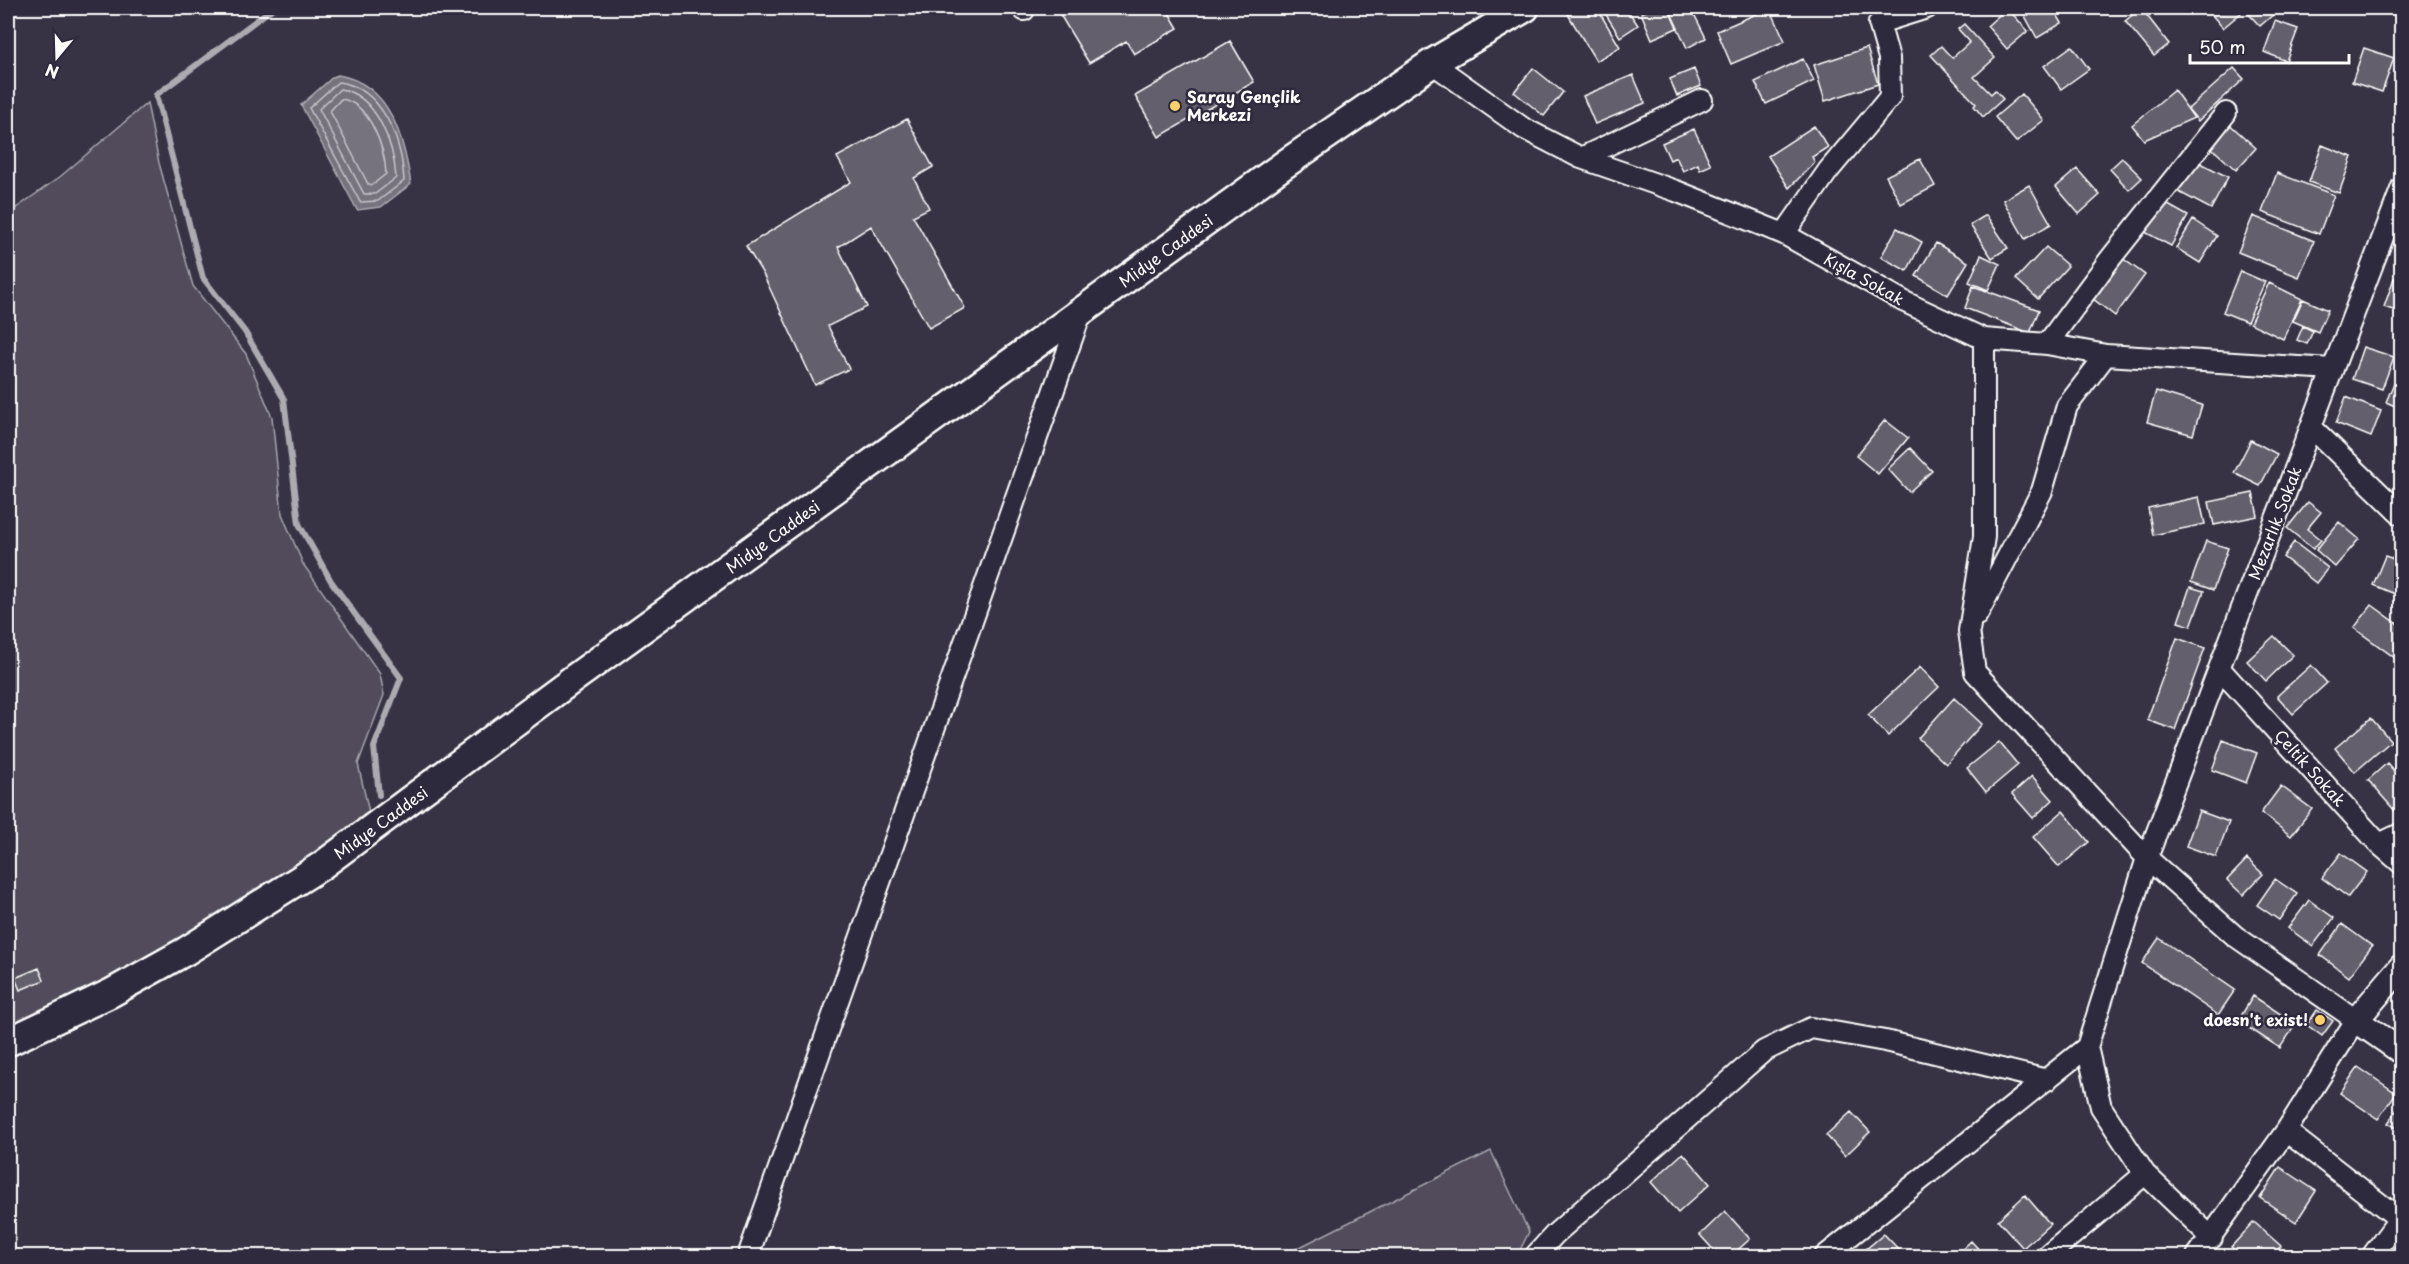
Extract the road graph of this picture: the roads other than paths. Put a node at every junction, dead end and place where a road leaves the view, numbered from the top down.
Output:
1 (1510, 8) edge
2 (1525, 8) edge
3 (1927, 8) edge
4 (1483, 32) junction
5 (1432, 63) junction
6 (1702, 100) dead end
7 (2226, 112) dead end
8 (1581, 158) junction
9 (2402, 187) edge
10 (1784, 234) junction
11 (1081, 313) junction
12 (1984, 339) junction
13 (2047, 344) junction
14 (2106, 355) junction
15 (2333, 369) junction
16 (2311, 427) junction
17 (2402, 515) edge
18 (1969, 631) junction
19 (2220, 669) junction
20 (2402, 833) edge
21 (2379, 844) junction
22 (2147, 858) junction
23 (2402, 864) edge
24 (2402, 966) edge
25 (2356, 1020) junction
26 (8, 1042) edge
27 (2087, 1047) junction
28 (2402, 1052) edge
29 (2047, 1080) junction
30 (2286, 1131) junction
31 (2145, 1174) junction
32 (2401, 1219) edge
33 (2212, 1238) junction
34 (748, 1257) edge
35 (1535, 1257) edge
36 (1825, 1257) edge
37 (2047, 1257) edge
38 (2197, 1257) edge
39 (2372, 1257) edge

1 - 4 street
2 - 4 main road, Midye Caddesi
3 - 10 street
4 - 5 main road, Midye Caddesi
5 - 8 street, Kışla Sokak
5 - 11 main road, Midye Caddesi
6 - 8 street
7 - 13 street
8 - 10 street, Kışla Sokak
9 - 15 street, Mezarlık Sokak
10 - 12 street, Kışla Sokak
11 - 26 main road, Midye Caddesi
11 - 34 street
12 - 13 street, Kışla Sokak
12 - 18 street
13 - 14 street, Kışla Sokak
14 - 15 street, Kışla Sokak
14 - 18 street
15 - 16 street, Mezarlık Sokak
16 - 17 street
16 - 19 street, Mezarlık Sokak
18 - 22 street
19 - 21 street, Çeltik Sokak
19 - 22 street, Mezarlık Sokak
20 - 21 street
21 - 23 street, Çeltik Sokak
22 - 25 street
22 - 27 street, Mezarlık Sokak
24 - 25 street
25 - 28 street
25 - 30 street
27 - 29 street
27 - 31 street
29 - 35 street
29 - 36 street
30 - 32 street
30 - 33 street
31 - 33 street
31 - 37 street
32 - 39 street
33 - 38 street

